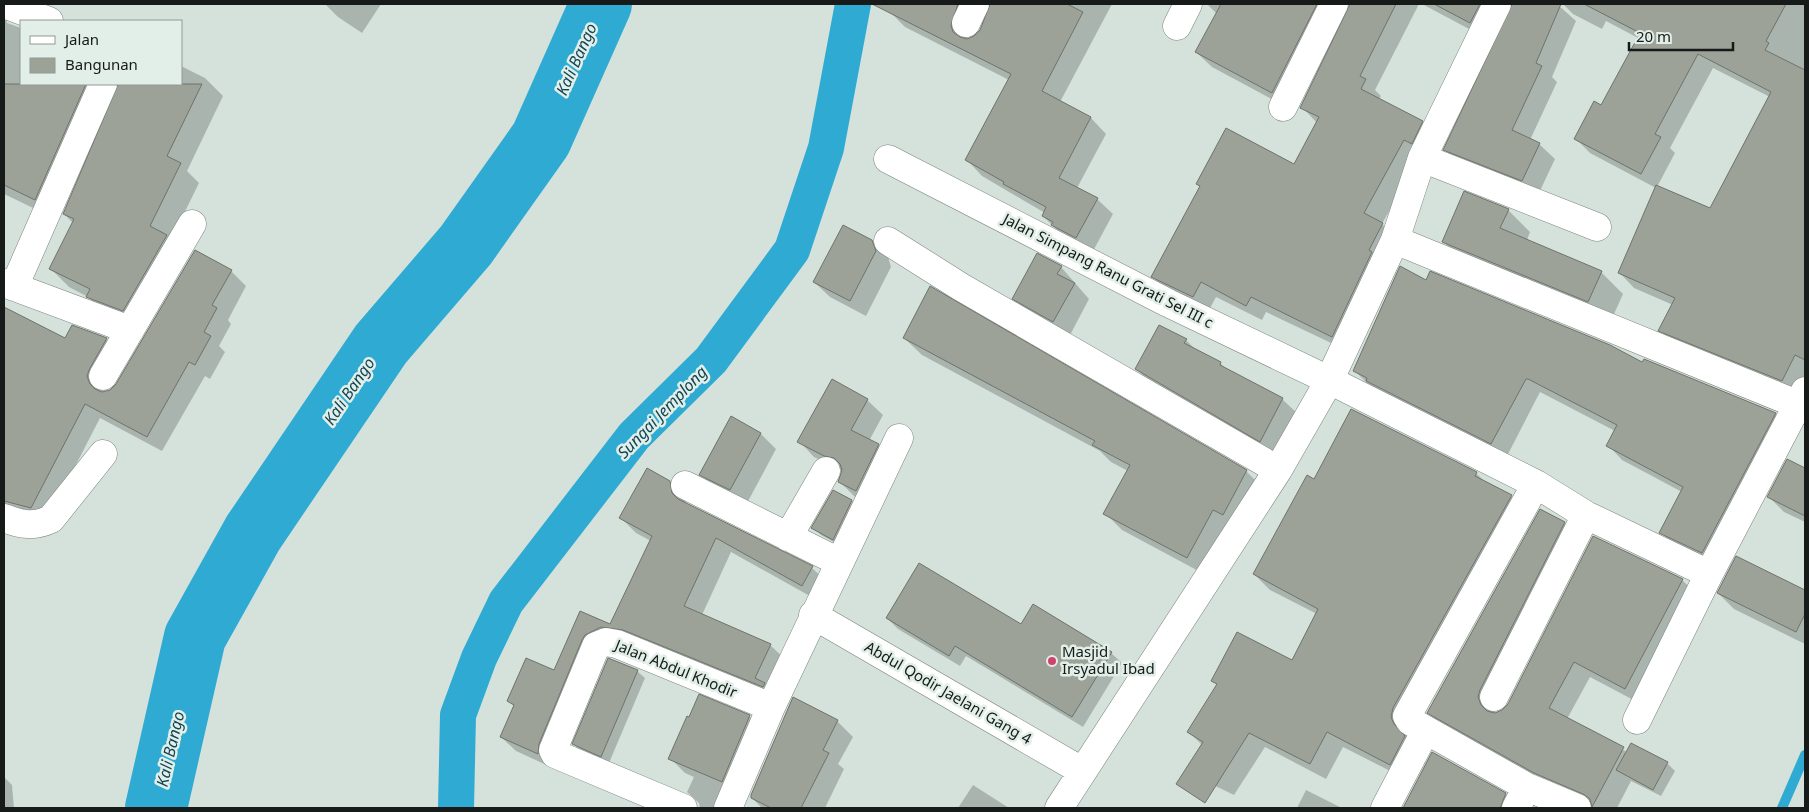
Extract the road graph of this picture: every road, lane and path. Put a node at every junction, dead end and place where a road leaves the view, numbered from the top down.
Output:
1 (4, 4) edge
2 (1334, 4) edge
3 (1497, 4) edge
4 (46, 20) edge
5 (103, 85) edge
6 (1283, 107) dead end
7 (1422, 158) junction
8 (888, 159) dead end
9 (192, 224) dead end
10 (1597, 227) dead end
11 (888, 240) dead end
12 (1396, 240) junction
13 (9, 285) edge
14 (130, 330) junction
15 (103, 376) dead end
16 (1329, 381) junction
17 (1802, 398) edge
18 (900, 438) dead end
19 (103, 454) dead end
20 (1278, 470) junction
21 (826, 471) dead end
22 (1536, 484) junction
23 (686, 485) dead end
24 (1586, 515) junction
25 (4, 518) edge
26 (788, 536) junction
27 (839, 562) junction
28 (1709, 574) junction
29 (813, 615) junction
30 (1494, 697) dead end
31 (770, 707) junction
32 (1637, 720) dead end
33 (1426, 730) junction
34 (1082, 771) junction
35 (1521, 798) edge
36 (683, 808) edge
37 (728, 808) edge
38 (1059, 808) edge
39 (1385, 808) edge
40 (1577, 808) edge

1 - 4 street
2 - 6 street
3 - 7 street
5 - 13 street
7 - 10 street
7 - 12 street
8 - 16 street, Jalan Simpang Ranu Grati Sel III c
9 - 14 street
11 - 20 street
12 - 16 street
12 - 17 street
13 - 14 street
14 - 15 street
16 - 20 street
16 - 22 street, Jalan Simpang Ranu Grati Sel III c
17 - 28 street
18 - 27 street
19 - 25 street
20 - 34 street
21 - 26 street
22 - 24 street, Jalan Simpang Ranu Grati Sel III c
22 - 33 street
23 - 26 street
24 - 28 street, Jalan Simpang Ranu Grati Sel III c
24 - 30 street
26 - 27 street
27 - 29 street
28 - 32 street
29 - 31 street
29 - 34 street, Abdul Qodir Jaelani Gang 4
31 - 36 street, Jalan Abdul Khodir
31 - 37 street
33 - 35 street
33 - 39 street
34 - 38 street
35 - 40 street

